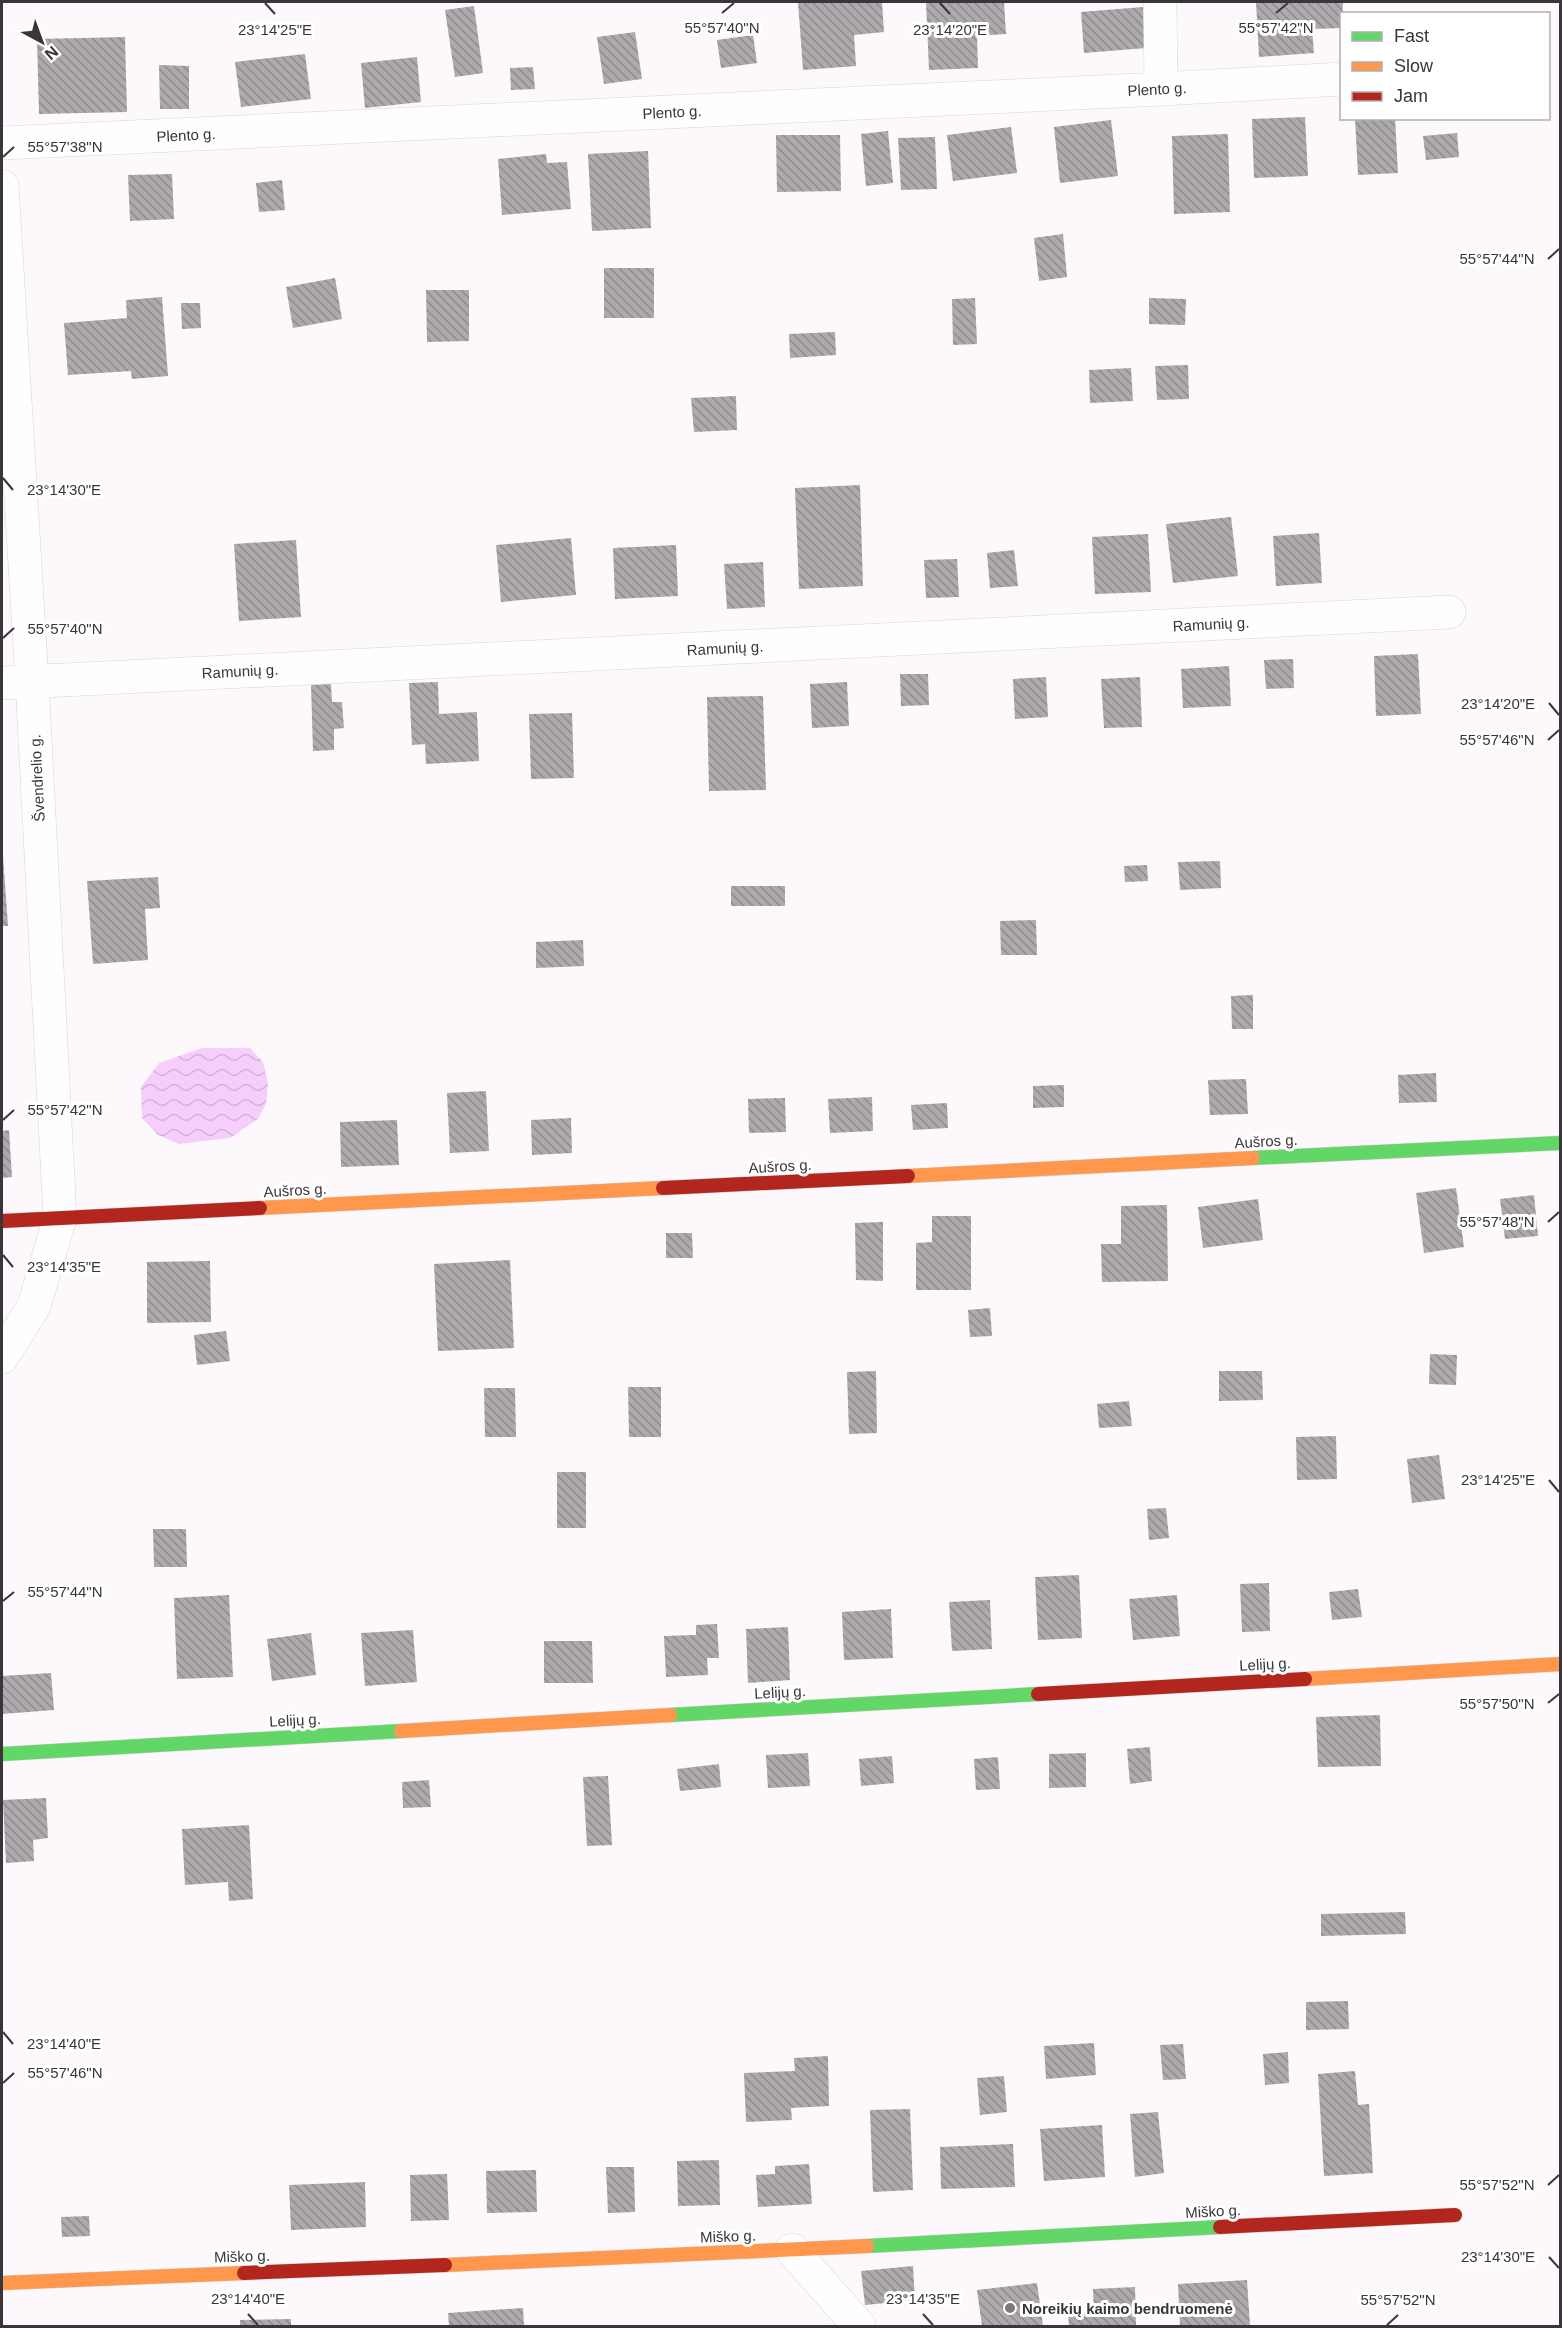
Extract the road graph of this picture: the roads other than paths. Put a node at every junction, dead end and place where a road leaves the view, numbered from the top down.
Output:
1 (1160, 2) edge
2 (1340, 79) edge
3 (1161, 89) junction
4 (2, 143) edge
5 (2, 186) edge
6 (1449, 612) dead end
7 (17, 682) edge
8 (1560, 1143) edge
9 (60, 1218) junction
10 (2, 1221) edge
11 (2, 1357) edge
12 (1560, 1664) edge
13 (2, 1754) edge
14 (1455, 2215) dead end
15 (792, 2250) junction
16 (2, 2283) edge
17 (859, 2326) edge

1 - 3 street
2 - 3 street, Plento g.
3 - 4 street, Plento g.
5 - 7 street, Švendrelio g.
6 - 7 street, Ramunių g.
7 - 9 street, Švendrelio g.
8 - 9 street, Aušros g.
9 - 10 street, Aušros g.
9 - 11 street, Švendrelio g.
12 - 13 street, Lelijų g.
14 - 15 street, Miško g.
15 - 16 street, Miško g.
15 - 17 street

